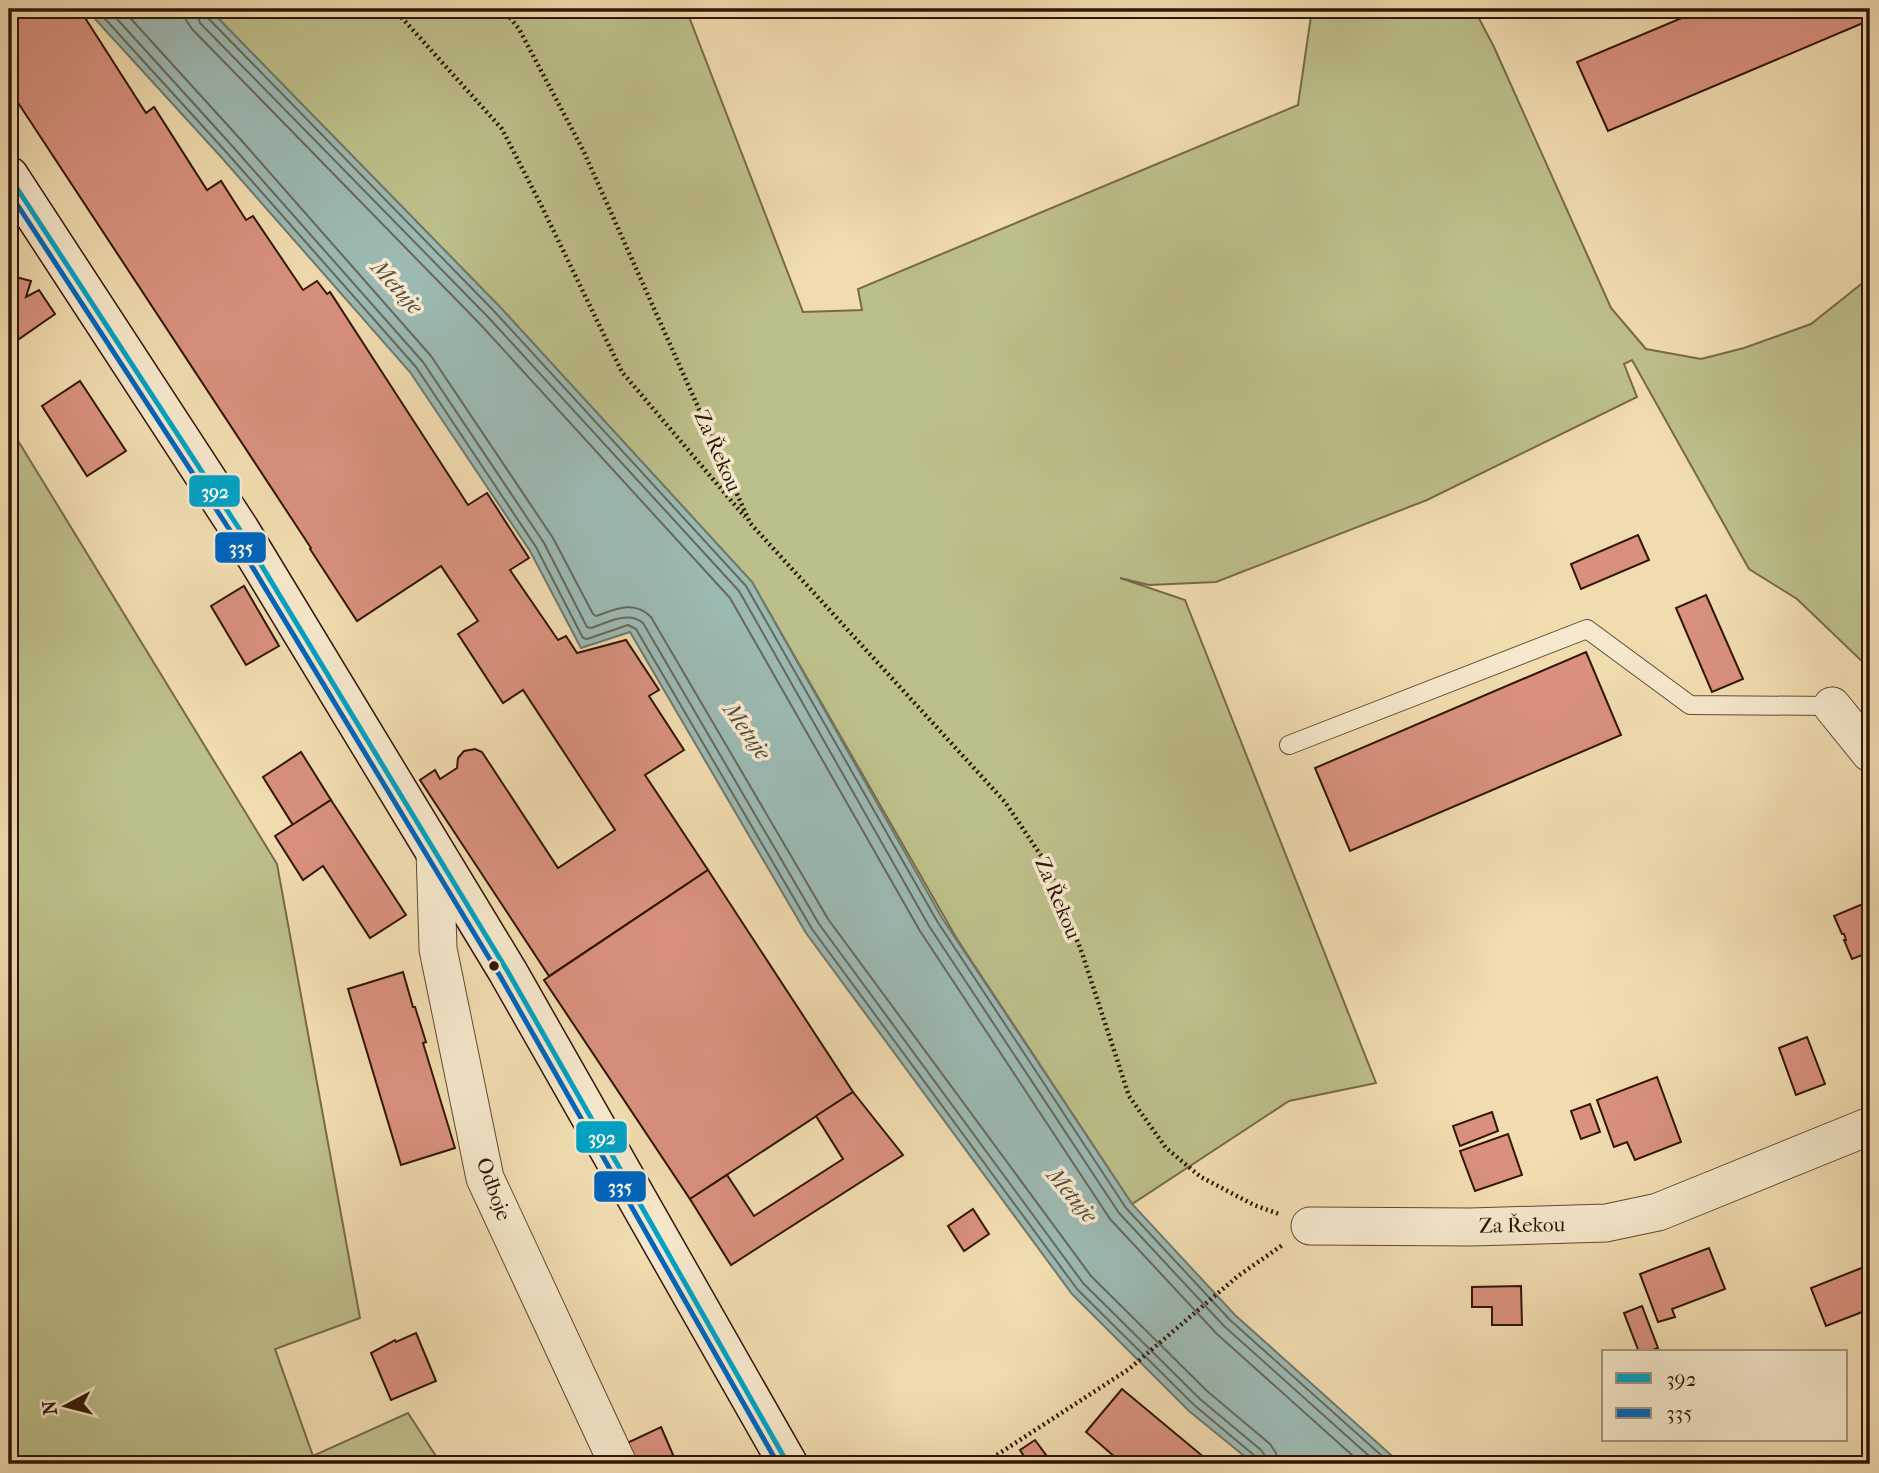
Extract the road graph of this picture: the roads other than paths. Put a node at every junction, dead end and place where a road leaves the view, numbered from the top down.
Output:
1 (9, 176) edge
2 (1832, 706) joint
3 (1289, 745) dead end
4 (1870, 752) edge
5 (435, 851) junction
6 (1870, 1126) edge
7 (1310, 1226) road end
8 (618, 1464) edge
9 (788, 1464) edge

1 - 5 street, Odboje
2 - 3 lane
2 - 4 street
5 - 8 street, Odboje
5 - 9 street, Odboje
6 - 7 street, Za Řekou

